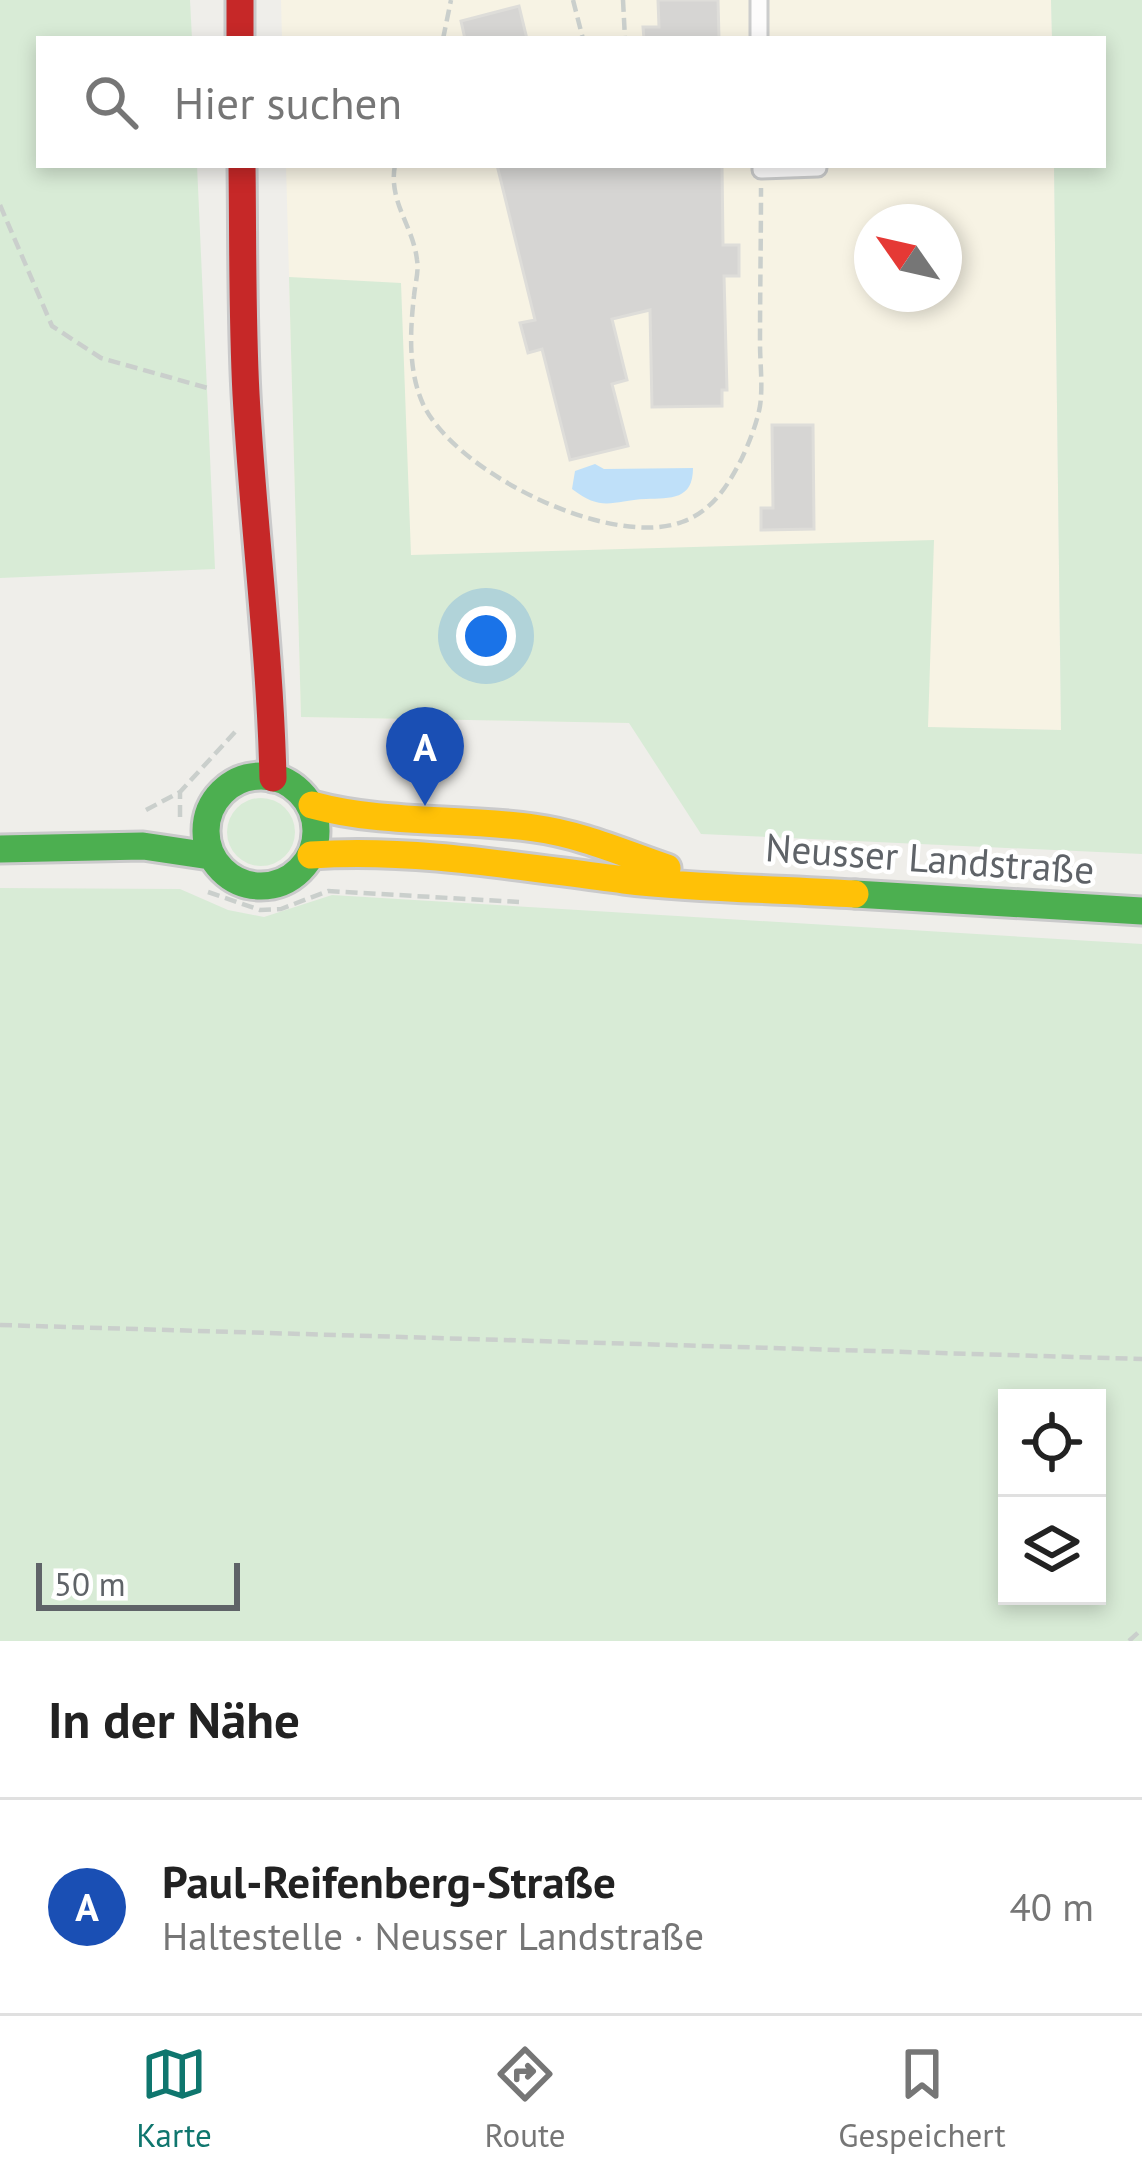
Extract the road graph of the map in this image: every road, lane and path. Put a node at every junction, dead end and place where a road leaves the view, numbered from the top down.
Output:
1 (240, 0) edge
2 (451, 0) edge
3 (573, 0) edge
4 (623, 0) edge
5 (759, 0) edge
6 (240, 36) edge
7 (444, 36) edge
8 (582, 36) edge
9 (625, 36) edge
10 (759, 36) edge
11 (242, 168) edge
12 (395, 168) edge
13 (761, 168) edge
14 (818, 168) dead end
15 (0, 206) edge
16 (246, 390) junction
17 (260, 778) junction
18 (312, 805) junction
19 (208, 816) junction
20 (143, 846) junction
21 (0, 849) edge
22 (210, 856) junction
23 (311, 856) junction
24 (713, 884) junction
25 (1142, 910) edge
26 (0, 1325) edge
27 (1142, 1359) edge
28 (1142, 1629) edge
29 (1129, 1641) edge

1 - 6 main road
2 - 7 path
3 - 8 path
4 - 9 path
5 - 10 lane
11 - 16 main road
12 - 13 path
13 - 14 lane
15 - 16 path
16 - 17 main road
17 - 18 main road, Neusser Landstraße
17 - 19 main road, Neusser Landstraße
18 - 23 main road
18 - 24 main road, Neusser Landstraße
19 - 20 main road, Neusser Landstraße
19 - 22 main road
20 - 21 main road, Neusser Landstraße
20 - 22 main road, Neusser Landstraße
22 - 23 main road, Neusser Landstraße
23 - 24 main road, Neusser Landstraße
24 - 25 main road, Neusser Landstraße
26 - 27 path
28 - 29 path

